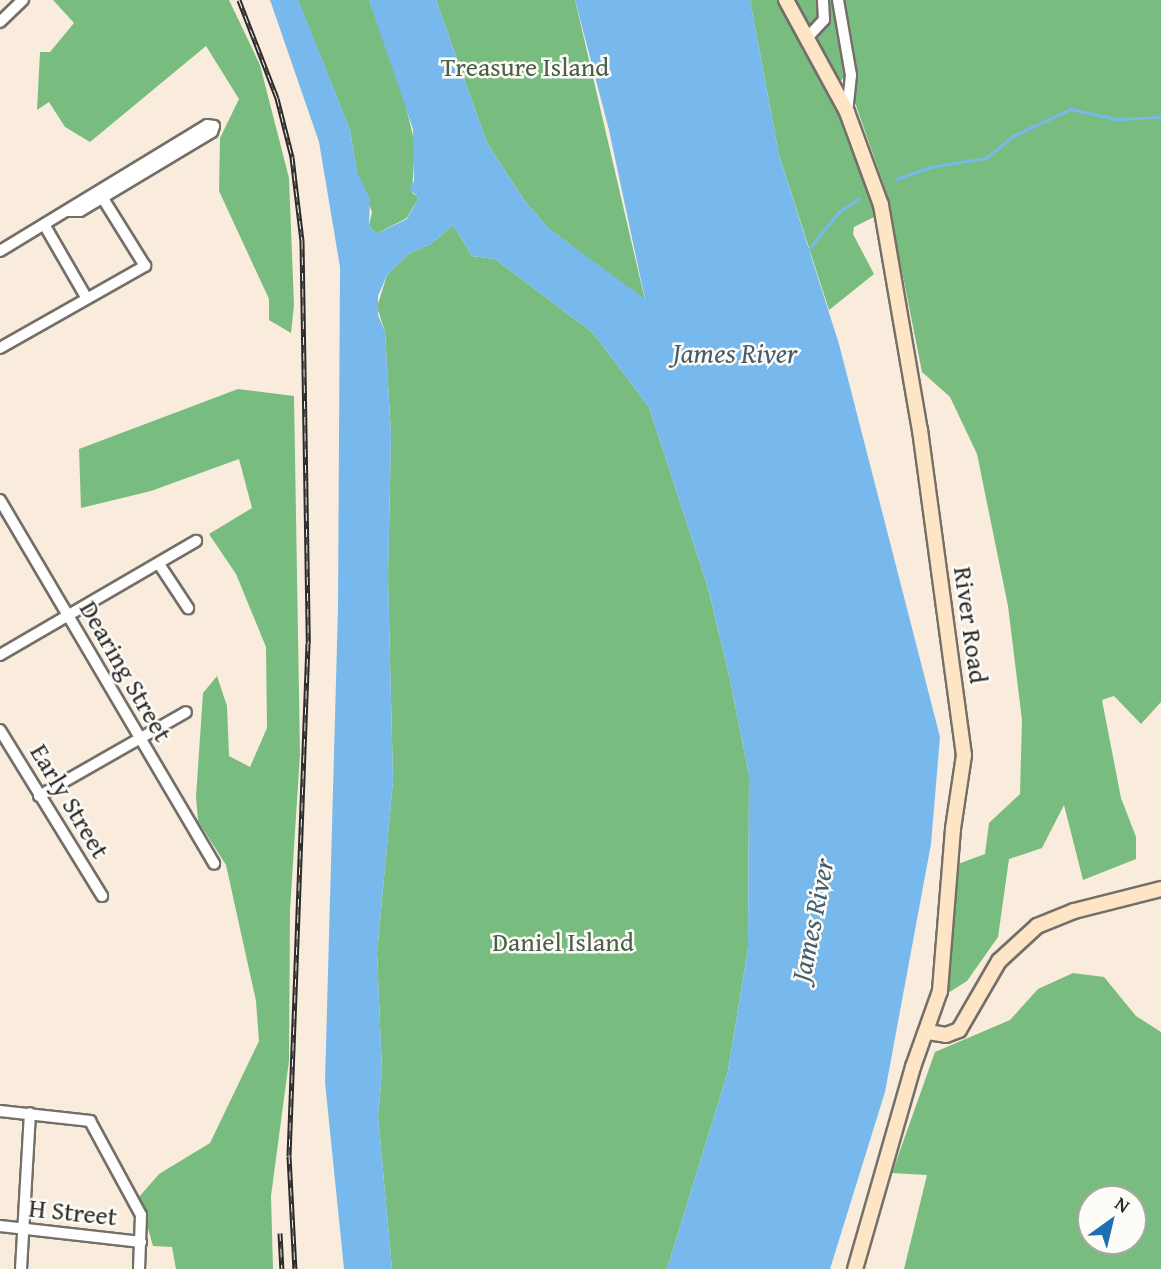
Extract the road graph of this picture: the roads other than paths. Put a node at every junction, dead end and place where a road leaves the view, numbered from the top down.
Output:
1 (23, 0) edge
2 (786, 0) edge
3 (823, 0) edge
4 (838, 0) edge
5 (0, 22) edge
6 (806, 39) junction
7 (847, 112) junction
8 (102, 197) junction
9 (69, 211) junction
10 (45, 226) junction
11 (0, 251) edge
12 (86, 297) junction
13 (0, 348) edge
14 (0, 500) edge
15 (11, 518) junction
16 (0, 524) edge
17 (196, 541) dead end
18 (159, 564) junction
19 (188, 608) dead end
20 (68, 617) junction
21 (0, 655) edge
22 (186, 712) dead end
23 (0, 730) edge
24 (141, 740) junction
25 (39, 796) junction
26 (214, 864) dead end
27 (1161, 889) edge
28 (102, 896) dead end
29 (928, 1032) junction
30 (0, 1111) edge
31 (30, 1113) junction
32 (0, 1227) edge
33 (23, 1229) junction
34 (141, 1242) junction
35 (21, 1269) edge
36 (139, 1269) edge
37 (855, 1269) edge

1 - 5 street
2 - 6 street, River Road
3 - 6 street
4 - 7 street
6 - 7 street, River Road
7 - 29 street, River Road
8 - 9 street
8 - 9 street
8 - 12 street
9 - 10 street
10 - 11 street
10 - 12 street
12 - 13 street
14 - 15 street, Dearing Street
15 - 16 street
15 - 20 street, Dearing Street
17 - 18 street
18 - 19 street
18 - 20 street
20 - 21 street
20 - 24 street, Dearing Street
22 - 24 street
23 - 25 street, Early Street
24 - 25 street
24 - 26 street, Dearing Street
25 - 28 street, Early Street
27 - 29 street
29 - 37 street, River Road
30 - 31 street
31 - 33 street
31 - 34 street
32 - 33 street, H Street
33 - 34 street, H Street
33 - 35 street
34 - 36 street

